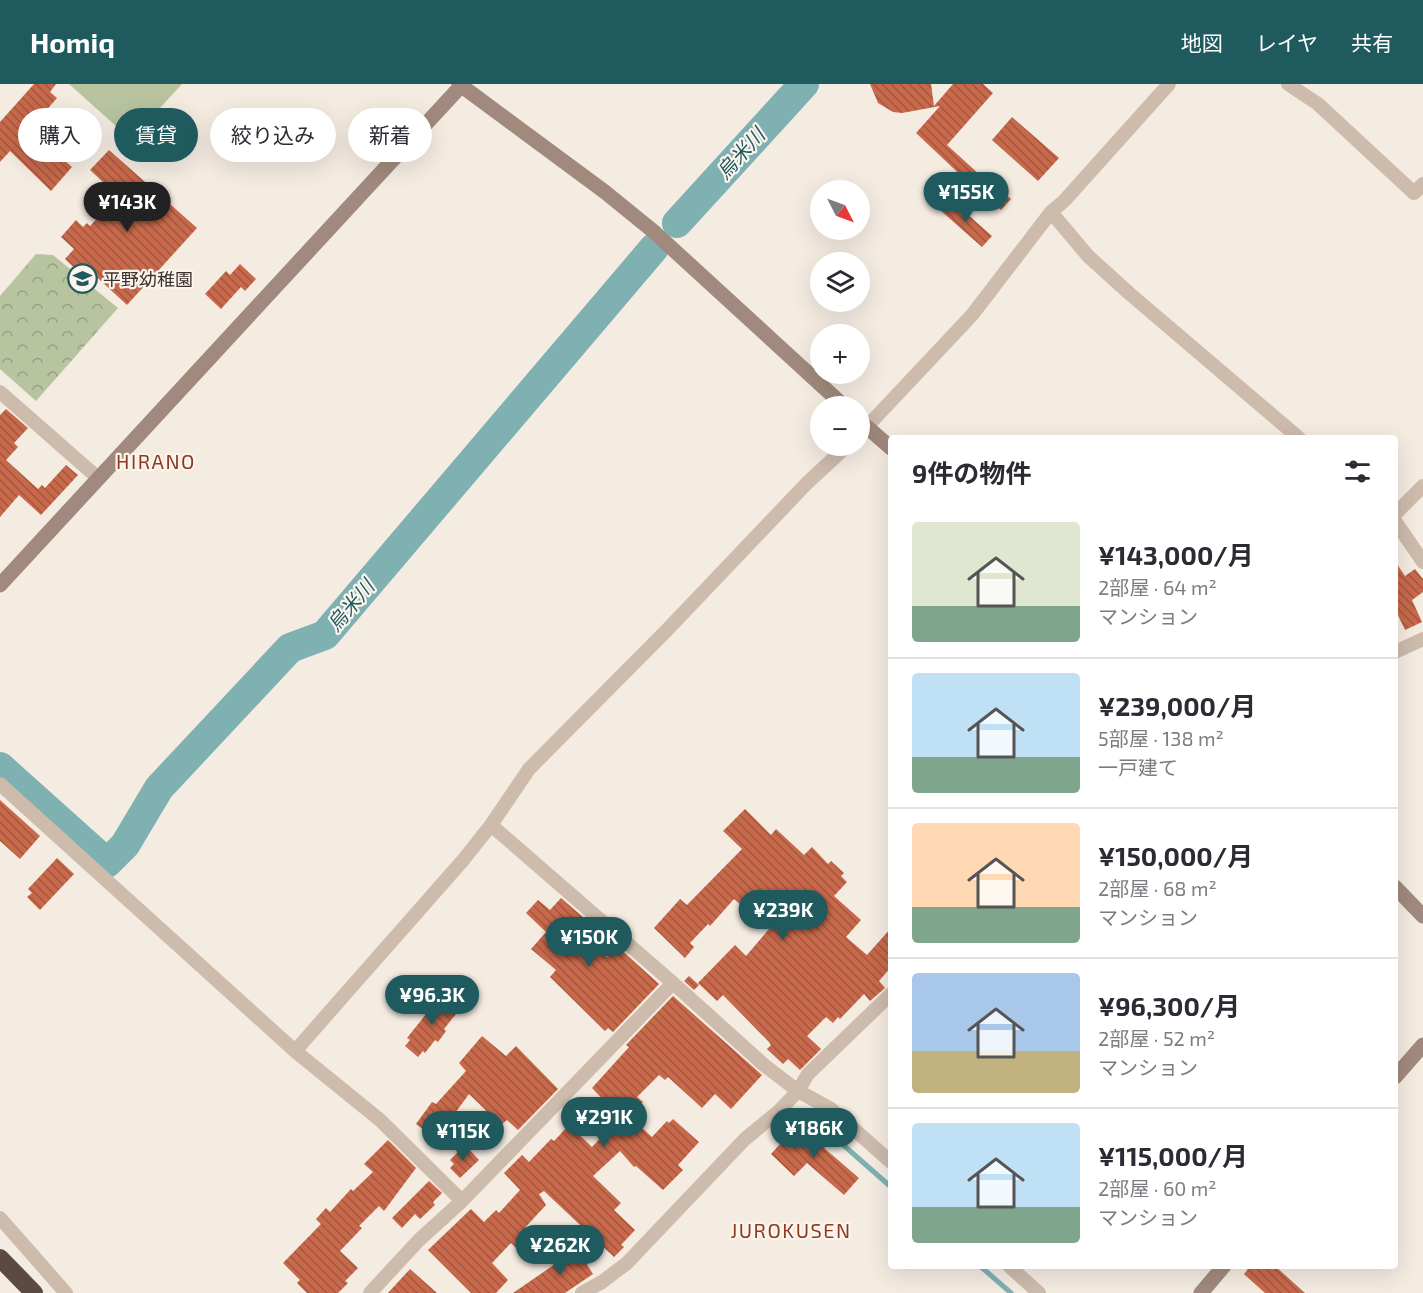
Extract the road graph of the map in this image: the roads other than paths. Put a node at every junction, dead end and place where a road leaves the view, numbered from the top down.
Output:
1 (1169, 84) edge
2 (1288, 84) edge
3 (460, 85) edge
4 (1423, 184) edge
5 (1051, 212) junction
6 (0, 392) edge
7 (833, 396) edge
8 (870, 419) edge
9 (870, 433) edge
10 (1295, 435) edge
11 (888, 446) edge
12 (836, 456) edge
13 (98, 478) junction
14 (1423, 486) edge
15 (1398, 511) edge
16 (1398, 525) edge
17 (1423, 562) edge
18 (0, 585) edge
19 (1423, 639) edge
20 (1398, 651) edge
21 (0, 784) edge
22 (491, 825) junction
23 (1398, 890) edge
24 (1423, 916) edge
25 (674, 983) junction
26 (888, 997) edge
27 (1423, 1045) edge
28 (295, 1051) junction
29 (1398, 1074) edge
30 (798, 1091) junction
31 (888, 1159) edge
32 (462, 1202) junction
33 (0, 1218) edge
34 (0, 1258) edge
35 (0, 1267) edge
36 (1012, 1269) edge
37 (1221, 1269) edge
38 (25, 1293) edge
39 (34, 1293) edge
40 (66, 1293) edge
41 (370, 1293) edge
42 (582, 1293) edge
43 (1039, 1293) edge
44 (1201, 1293) edge

1 - 5 street
2 - 4 street
3 - 7 street
3 - 13 street
5 - 8 street
5 - 10 street
6 - 13 street
9 - 11 street
12 - 22 street
13 - 18 street
14 - 15 street
16 - 17 street
19 - 20 street
21 - 28 street
22 - 25 street
22 - 28 street
23 - 24 street
25 - 30 street
25 - 32 street
26 - 30 street
27 - 29 street
28 - 32 street
30 - 31 street
30 - 42 street
32 - 41 street
33 - 40 street
34 - 39 highway
35 - 38 highway
36 - 43 street
37 - 44 street

